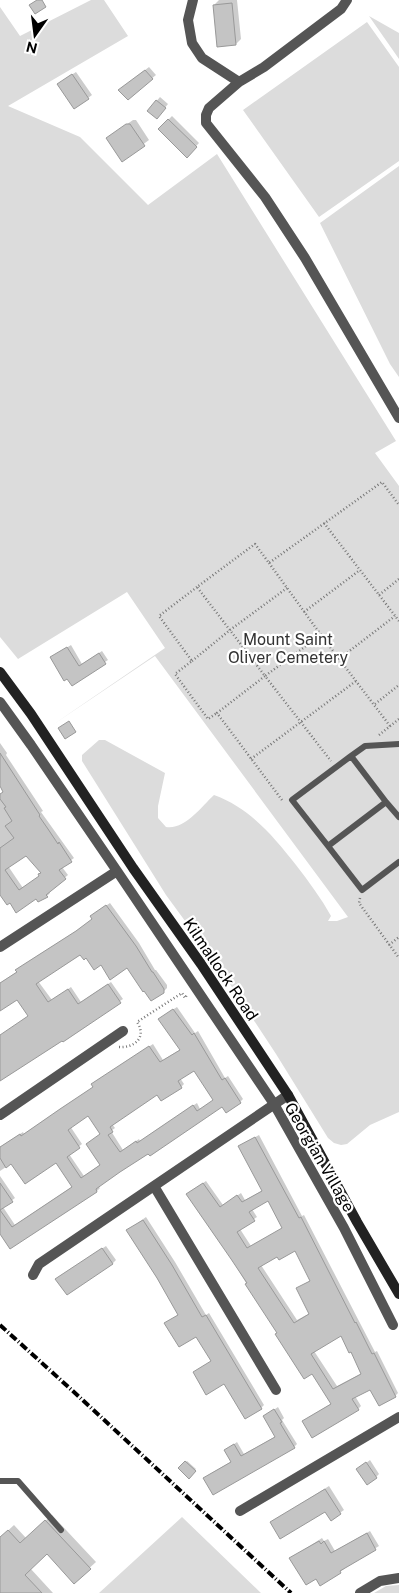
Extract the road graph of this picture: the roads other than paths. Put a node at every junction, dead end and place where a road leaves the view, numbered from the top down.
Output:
1 (193, 0) edge
2 (347, 0) edge
3 (239, 82) junction
4 (399, 418) edge
5 (0, 672) edge
6 (0, 702) edge
7 (399, 744) edge
8 (351, 756) junction
9 (78, 784) junction
10 (65, 794) junction
11 (386, 802) junction
12 (399, 818) edge
13 (328, 846) junction
14 (399, 862) edge
15 (116, 872) junction
16 (0, 946) edge
17 (216, 987) junction
18 (203, 998) junction
19 (123, 1031) dead end
20 (288, 1095) junction
21 (274, 1104) junction
22 (0, 1115) edge
23 (154, 1186) junction
24 (357, 1222) junction
25 (344, 1228) junction
26 (33, 1275) dead end
27 (399, 1294) edge
28 (393, 1325) dead end
29 (276, 1390) dead end
30 (399, 1417) edge
31 (0, 1481) edge
32 (240, 1511) dead end
33 (61, 1530) dead end
34 (399, 1578) edge
35 (360, 1593) edge

1 - 3 street
2 - 3 street
3 - 4 street
5 - 9 main road, Kilmallock Road
6 - 10 street
7 - 8 lane
8 - 11 lane
8 - 13 lane
9 - 10 street
9 - 17 main road, Kilmallock Road
10 - 15 street
11 - 12 lane
11 - 13 lane
13 - 14 lane
15 - 16 street
15 - 18 street
17 - 18 street
17 - 20 main road, Kilmallock Road
18 - 21 street
19 - 22 street
20 - 21 street
20 - 24 main road, Kilmallock Road
21 - 23 street, Georgian Village
21 - 25 street, Georgian Village
23 - 26 street, Georgian Village
23 - 29 street
24 - 25 street
24 - 27 main road, Kilmallock Road
25 - 28 street, Georgian Village
30 - 32 street
31 - 33 lane
34 - 35 street

